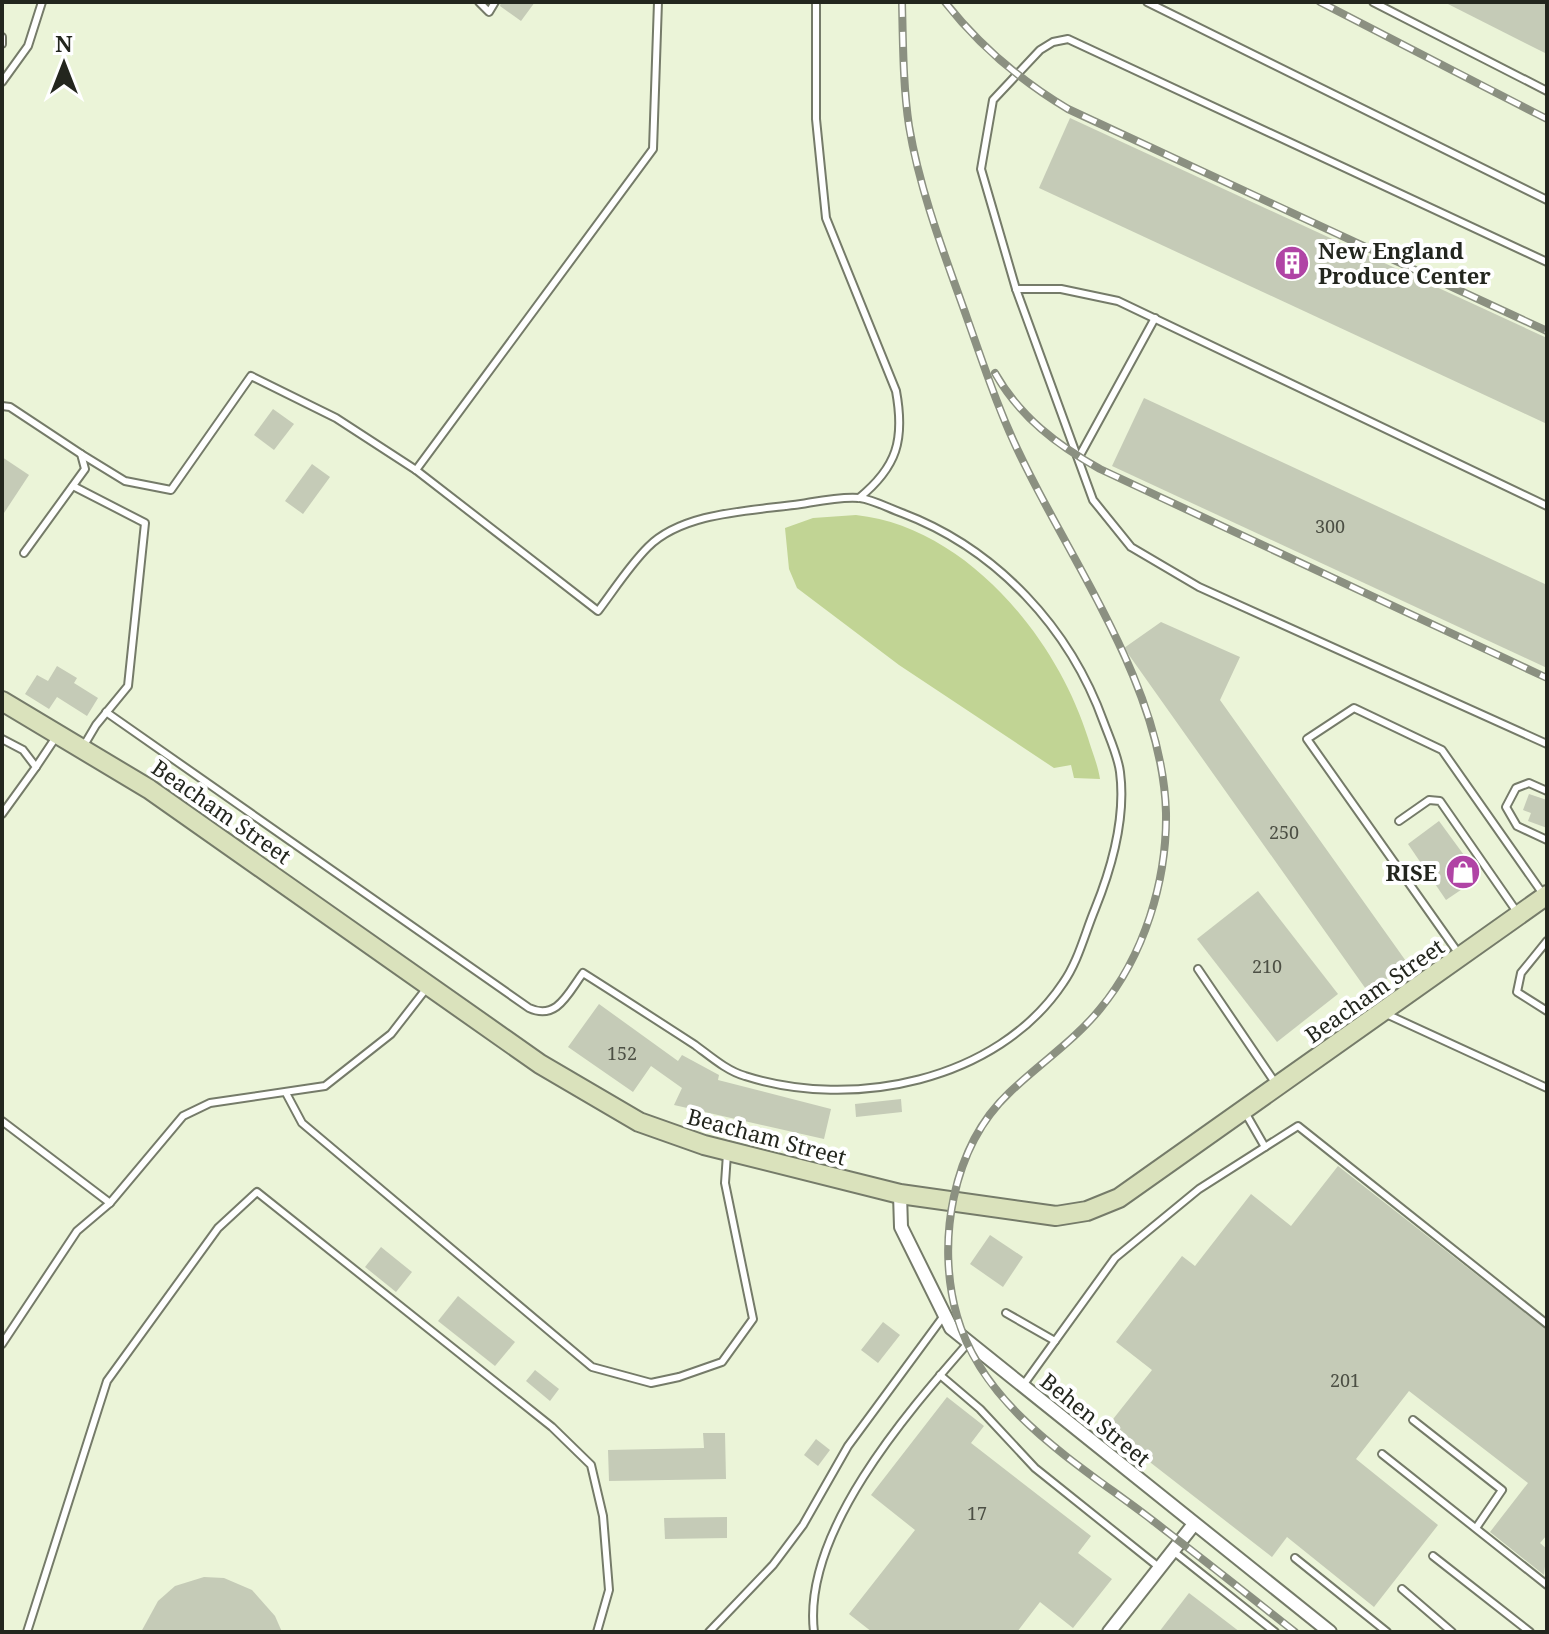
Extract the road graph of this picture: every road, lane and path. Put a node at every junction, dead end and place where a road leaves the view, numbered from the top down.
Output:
1 (42, 2) edge
2 (479, 2) edge
3 (495, 2) edge
4 (658, 2) edge
5 (816, 2) edge
6 (1147, 2) edge
7 (1373, 2) edge
8 (2, 37) edge
9 (2, 44) edge
10 (2, 82) edge
11 (1547, 91) edge
12 (1547, 200) edge
13 (1547, 262) edge
14 (1016, 289) junction
15 (1155, 318) junction
16 (2, 406) edge
17 (81, 454) junction
18 (1079, 457) junction
19 (416, 470) junction
20 (73, 486) junction
21 (859, 498) junction
22 (1547, 506) edge
23 (24, 553) dead end
24 (2, 701) edge
25 (106, 712) junction
26 (58, 733) junction
27 (2, 739) edge
28 (1547, 744) edge
29 (83, 747) junction
30 (36, 767) junction
31 (1547, 791) edge
32 (2, 814) edge
33 (1399, 821) dead end
34 (1547, 840) edge
35 (1546, 896) edge
36 (1519, 915) junction
37 (1547, 941) edge
38 (1461, 957) junction
39 (1198, 969) dead end
40 (428, 986) junction
41 (1547, 1011) edge
42 (1384, 1013) junction
43 (1278, 1087) junction
44 (1547, 1088) edge
45 (286, 1093) junction
46 (1244, 1111) junction
47 (2, 1121) edge
48 (1265, 1147) junction
49 (727, 1151) junction
50 (900, 1194) junction
51 (110, 1203) junction
52 (1006, 1313) dead end
53 (943, 1317) junction
54 (1547, 1324) edge
55 (1055, 1341) junction
56 (968, 1343) junction
57 (2, 1344) edge
58 (940, 1375) junction
59 (1022, 1386) junction
60 (1413, 1420) dead end
61 (1382, 1454) dead end
62 (1194, 1524) junction
63 (1476, 1528) junction
64 (1173, 1551) junction
65 (1433, 1556) dead end
66 (1295, 1558) dead end
67 (1160, 1568) junction
68 (1547, 1585) edge
69 (1402, 1589) dead end
70 (27, 1632) edge
71 (597, 1632) edge
72 (709, 1632) edge
73 (814, 1632) edge
74 (1109, 1632) edge
75 (1275, 1632) edge
76 (1330, 1632) edge
77 (1387, 1632) edge
78 (1452, 1632) edge
79 (1530, 1632) edge

1 - 10 lane
2 - 3 lane
4 - 19 lane
5 - 21 lane
6 - 12 lane
7 - 11 lane
8 - 9 lane
13 - 14 lane
14 - 15 lane
14 - 18 lane
15 - 18 lane
15 - 22 lane
16 - 17 lane
17 - 19 lane
17 - 20 lane
18 - 28 lane
19 - 21 lane
20 - 23 lane
20 - 25 lane
21 - 25 lane
24 - 26 main road, Beacham Street
25 - 29 lane
26 - 29 main road, Beacham Street
26 - 30 lane
27 - 30 lane
29 - 40 main road, Beacham Street
30 - 32 lane
31 - 34 lane
33 - 36 lane
35 - 36 main road, Beacham Street
35 - 38 lane
36 - 38 main road, Beacham Street
37 - 41 lane
38 - 42 main road, Beacham Street
39 - 43 lane
40 - 45 lane
40 - 49 main road, Beacham Street
42 - 43 main road, Beacham Street
42 - 44 lane
43 - 46 main road, Beacham Street
45 - 49 lane
45 - 51 lane
46 - 48 lane
46 - 50 main road, Beacham Street
47 - 51 lane
48 - 54 lane
48 - 55 lane
49 - 50 main road, Beacham Street
50 - 53 street, Behen Street
51 - 57 lane
52 - 55 lane
53 - 56 street, Behen Street
53 - 72 lane
55 - 59 lane
56 - 58 lane
56 - 59 street, Behen Street
58 - 67 lane
58 - 73 lane
59 - 62 street, Behen Street
60 - 63 lane
61 - 63 lane
62 - 64 street
62 - 76 street, Behen Street
63 - 68 lane
64 - 67 street
64 - 75 lane
65 - 79 lane
66 - 77 lane
67 - 74 street
69 - 78 lane
70 - 71 lane

